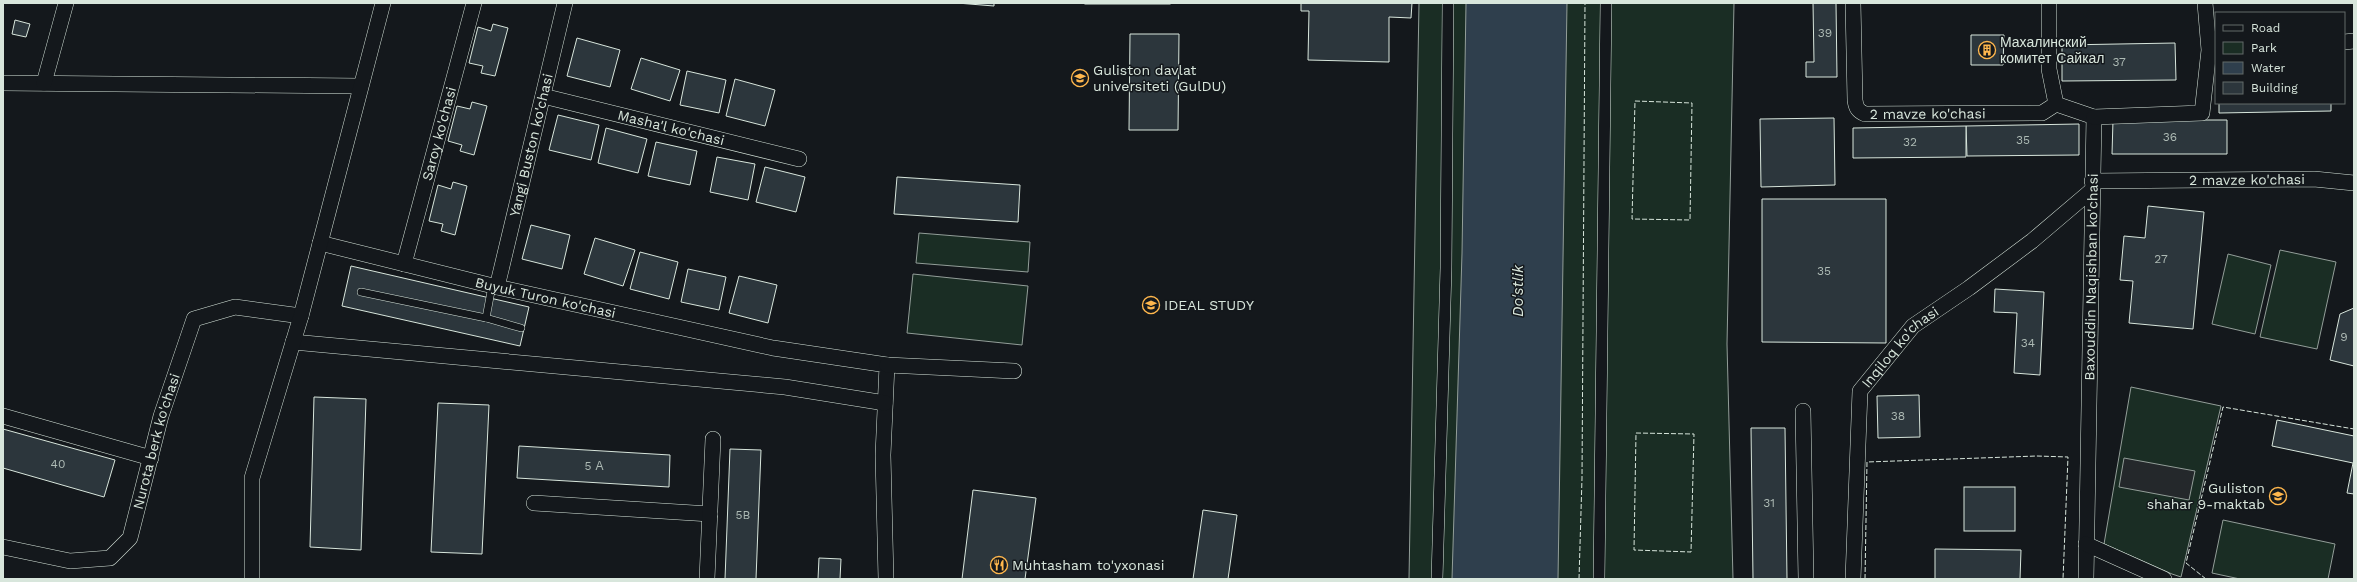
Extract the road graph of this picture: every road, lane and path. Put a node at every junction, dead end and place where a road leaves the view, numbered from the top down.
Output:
1 (66, 3) edge
2 (382, 3) edge
3 (474, 3) edge
4 (565, 3) edge
5 (1448, 3) edge
6 (1606, 3) edge
7 (1853, 3) edge
8 (2049, 3) edge
9 (2205, 3) edge
10 (2213, 50) edge
11 (3, 83) edge
12 (44, 83) junction
13 (360, 86) junction
14 (543, 96) junction
15 (2056, 104) junction
16 (2094, 117) junction
17 (799, 159) dead end
18 (2354, 182) edge
19 (2092, 186) junction
20 (320, 243) junction
21 (404, 264) junction
22 (494, 287) junction
23 (361, 292) dead end
24 (301, 316) junction
25 (486, 318) junction
26 (520, 328) dead end
27 (293, 342) junction
28 (887, 365) junction
29 (1014, 371) dead end
30 (885, 403) junction
31 (1803, 411) dead end
32 (3, 416) edge
33 (713, 439) dead end
34 (151, 458) junction
35 (534, 503) dead end
36 (710, 514) junction
37 (2086, 544) junction
38 (3, 547) edge
39 (252, 579) edge
40 (707, 579) edge
41 (886, 579) edge
42 (1437, 579) edge
43 (1599, 579) edge
44 (1806, 579) edge
45 (1853, 579) edge
46 (2086, 579) edge
47 (2164, 579) edge

1 - 12 street
2 - 13 street
3 - 21 street, Saroy ko'chasi
4 - 14 street, Yangi Buston ko'chasi
5 - 42 street
6 - 43 street
7 - 15 street, 2 mavze ko'chasi
8 - 15 street
9 - 10 street
10 - 16 street
11 - 12 street
12 - 13 street
13 - 20 street
14 - 17 street, Masha'l ko'chasi
14 - 22 street, Yangi Buston ko'chasi
15 - 16 street
16 - 19 street, Baxouddin Naqishban ko'chasi
18 - 19 street, 2 mavze ko'chasi
19 - 37 street, Baxouddin Naqishban ko'chasi
19 - 45 street, Inqiloq ko'chasi
20 - 21 street, Buyuk Turon ko'chasi
20 - 24 street
21 - 22 street, Buyuk Turon ko'chasi
22 - 25 lane
22 - 28 street, Buyuk Turon ko'chasi
23 - 25 lane
24 - 27 street
24 - 34 street, Nurota berk ko'chasi
25 - 26 lane
27 - 30 street
27 - 39 street
28 - 29 street, Buyuk Turon ko'chasi
28 - 30 street
30 - 41 street
31 - 44 street
32 - 34 street
33 - 36 street
34 - 38 street, Nurota berk ko'chasi
35 - 36 street
36 - 40 street
37 - 46 street, Baxouddin Naqishban ko'chasi
37 - 47 street

